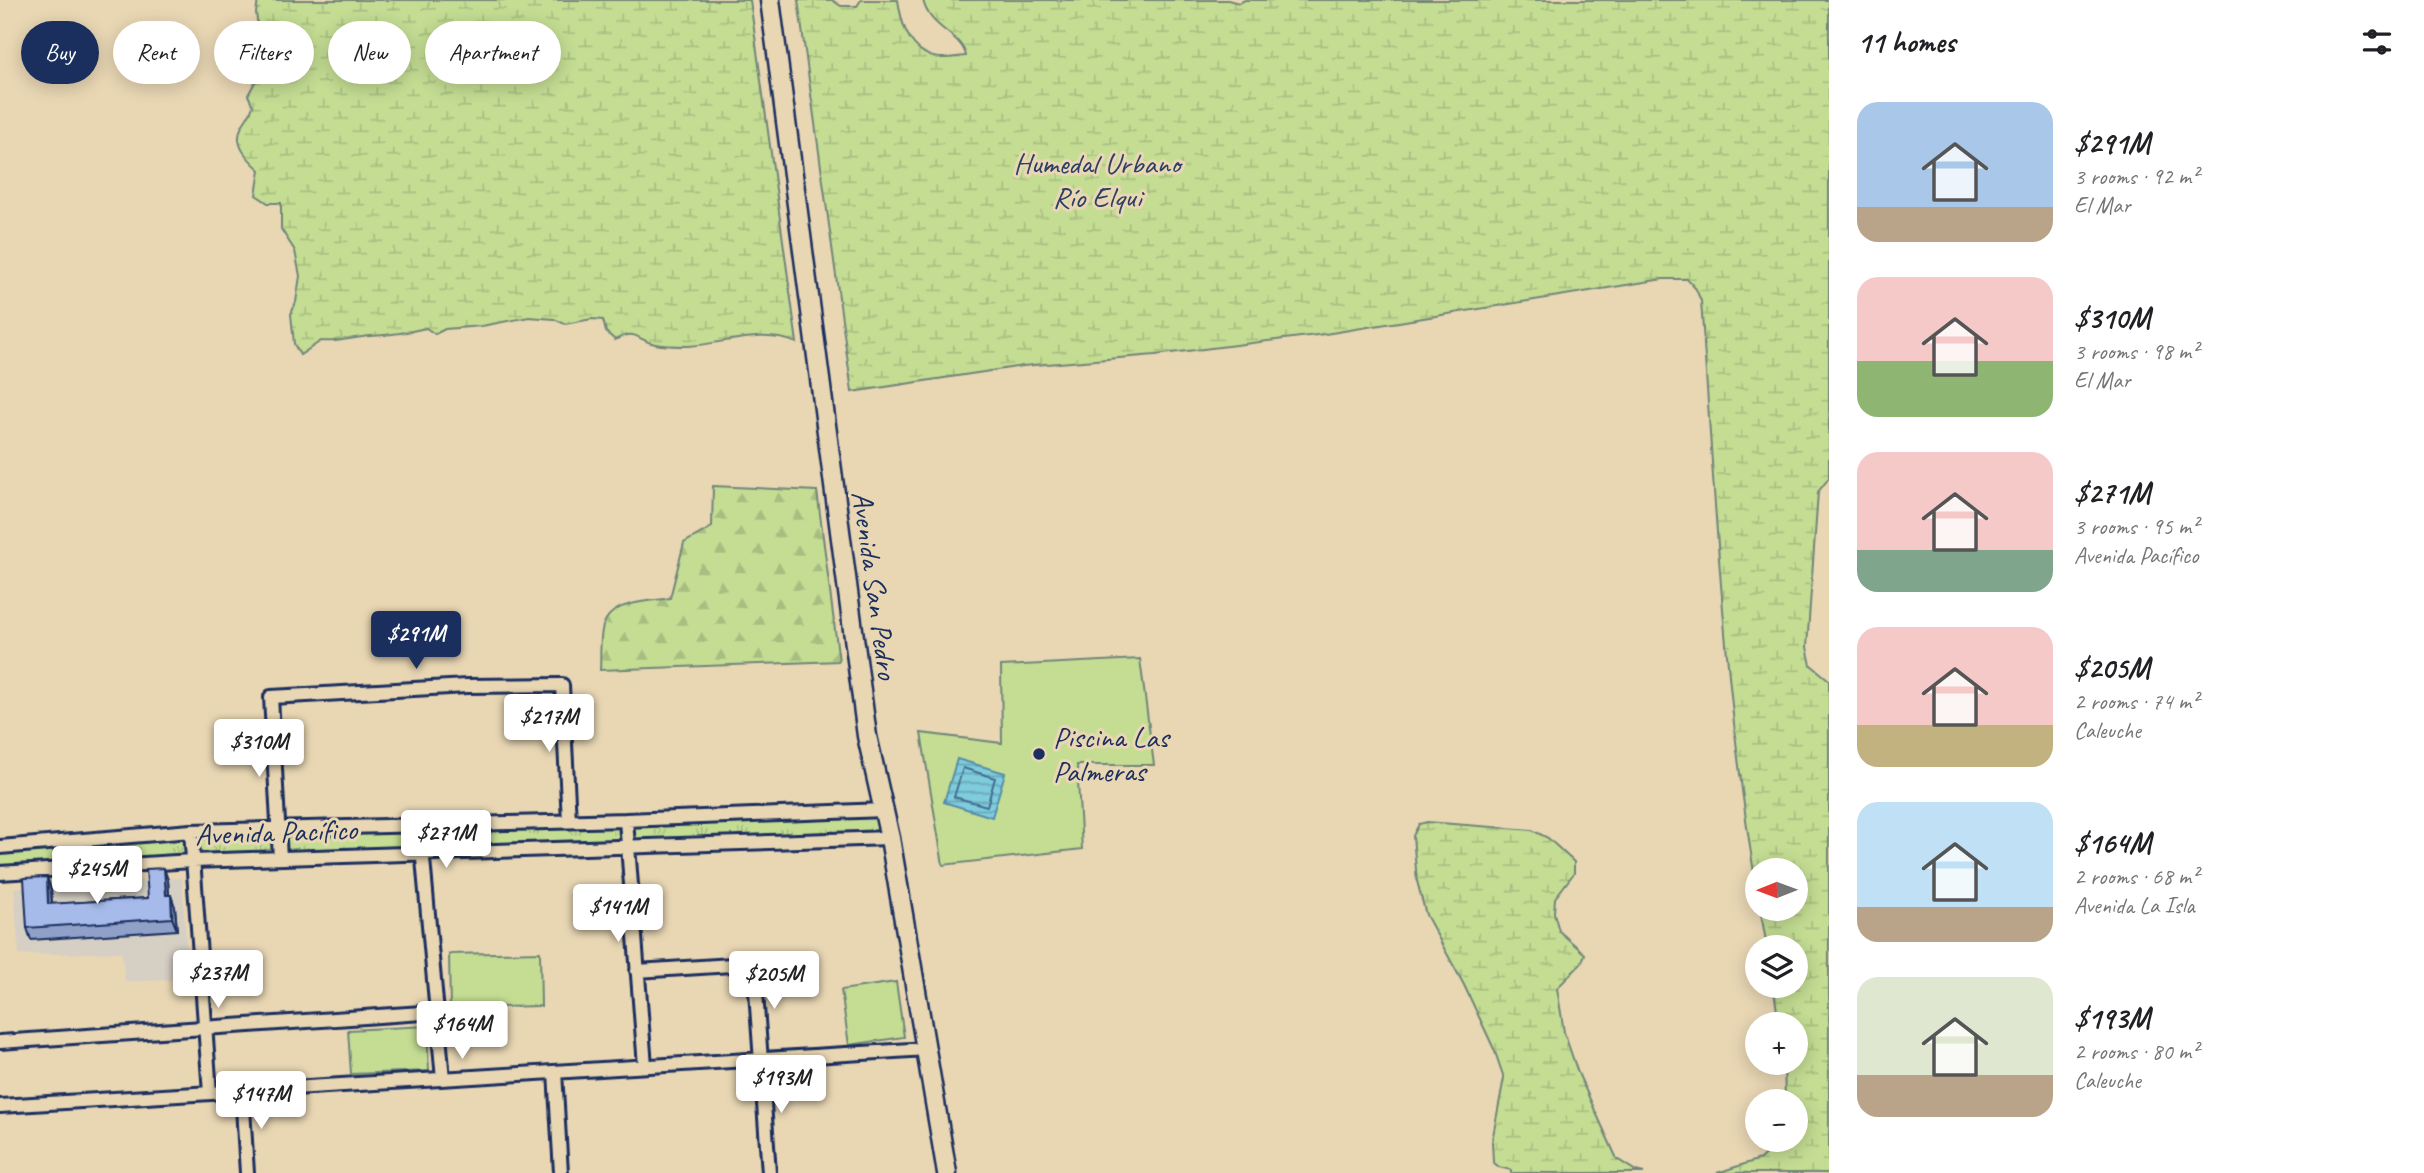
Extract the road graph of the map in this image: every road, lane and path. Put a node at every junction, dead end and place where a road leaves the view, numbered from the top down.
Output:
1 (770, 0) edge
2 (884, 810) junction
3 (626, 820) junction
4 (569, 821) junction
5 (420, 826) junction
6 (279, 829) junction
7 (191, 831) junction
8 (890, 838) junction
9 (0, 847) edge
10 (628, 847) junction
11 (423, 854) junction
12 (280, 858) junction
13 (192, 861) junction
14 (0, 873) edge
15 (794, 961) dead end
16 (754, 964) junction
17 (637, 971) junction
18 (438, 1012) junction
19 (205, 1028) junction
20 (0, 1042) edge
21 (927, 1049) junction
22 (761, 1059) junction
23 (645, 1066) junction
24 (555, 1072) junction
25 (443, 1079) junction
26 (243, 1091) junction
27 (210, 1093) junction
28 (0, 1106) edge
29 (247, 1173) edge
30 (561, 1173) edge
31 (769, 1173) edge
32 (947, 1173) edge

1 - 2 street, Avenida San Pedro
2 - 3 street, Avenida Pacífico
2 - 8 street, Avenida San Pedro
3 - 4 street, Avenida Pacífico
3 - 10 street
4 - 5 street, Avenida Pacífico
4 - 6 street
5 - 6 street, Avenida Pacífico
5 - 11 street
6 - 7 street, Avenida Pacífico
6 - 12 street
7 - 9 street, Avenida Pacífico
7 - 13 street
8 - 10 street, Avenida Pacífico
8 - 21 street, Avenida San Pedro
10 - 11 street, Avenida Pacífico
10 - 17 street
11 - 12 street, Avenida Pacífico
11 - 18 street
12 - 13 street, Avenida Pacífico
13 - 14 street, Avenida Pacífico
13 - 19 street
15 - 16 street
16 - 17 street
16 - 22 street
17 - 23 street
18 - 19 street
18 - 25 street
19 - 20 street
19 - 27 street
21 - 22 street
21 - 32 street, Avenida San Pedro
22 - 23 street
22 - 31 street
23 - 24 street
24 - 25 street
24 - 30 street
25 - 26 street
26 - 27 street
26 - 29 street
27 - 28 street

